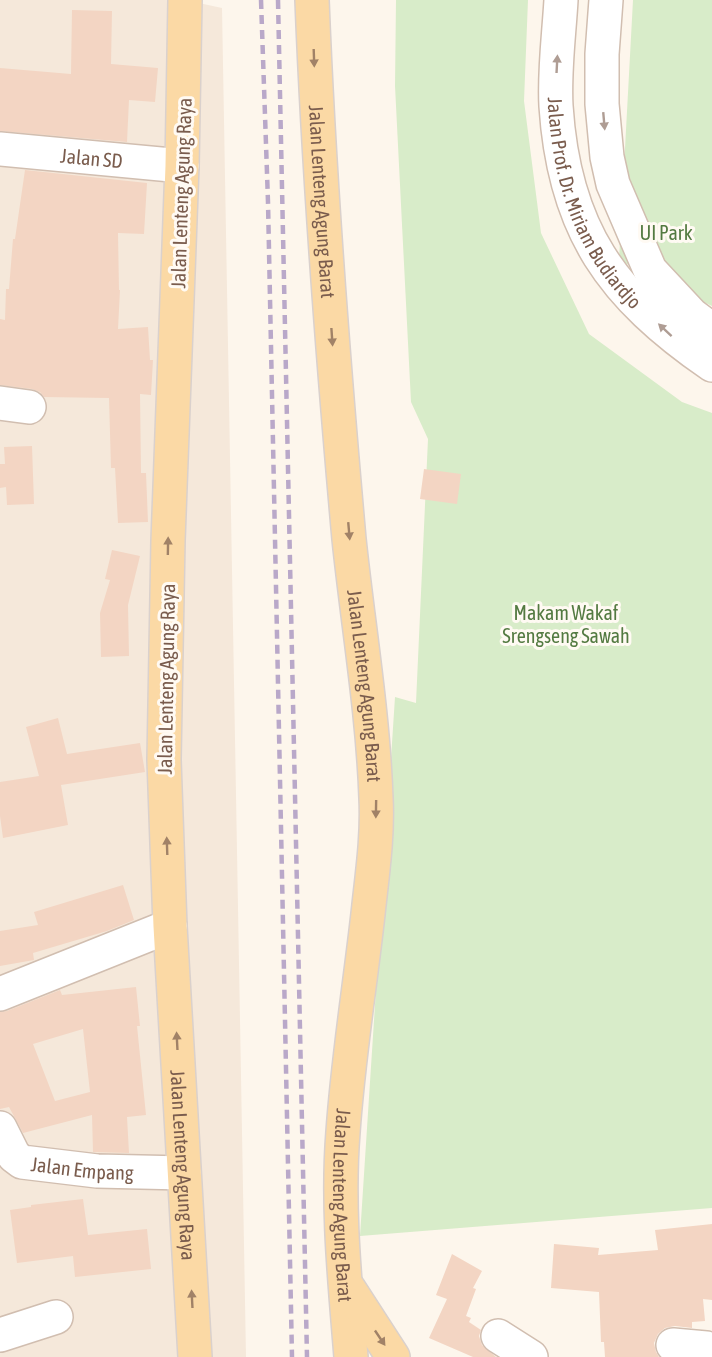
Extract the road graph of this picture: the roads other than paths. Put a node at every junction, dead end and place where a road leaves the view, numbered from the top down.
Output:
1 (186, 0) edge
2 (312, 0) edge
3 (561, 0) edge
4 (606, 0) edge
5 (0, 151) edge
6 (182, 166) junction
7 (712, 330) edge
8 (712, 365) edge
9 (170, 926) junction
10 (0, 994) edge
11 (0, 1128) edge
12 (184, 1173) junction
13 (344, 1283) junction
14 (56, 1317) dead end
15 (0, 1335) edge
16 (498, 1336) dead end
17 (673, 1345) dead end
18 (195, 1357) edge
19 (351, 1357) edge
20 (393, 1357) edge
21 (531, 1357) edge
22 (709, 1357) edge

1 - 6 main road, Jalan Lenteng Agung Raya
2 -> 13 main road, Jalan Lenteng Agung Barat
8 -> 3 street, Jalan Prof. Dr. Miriam Budiardjo
4 -> 7 street, Jalan Prof. Dr. Miriam Budiardjo
5 - 6 street, Jalan SD
9 -> 6 main road, Jalan Lenteng Agung Raya
9 - 10 street
12 -> 9 main road, Jalan Lenteng Agung Raya
11 - 12 street, Jalan Empang
18 -> 12 main road, Jalan Lenteng Agung Raya
13 - 19 main road
13 -> 20 main road, Jalan Lenteng Agung Barat
14 - 15 street
16 - 21 street
17 - 22 street

